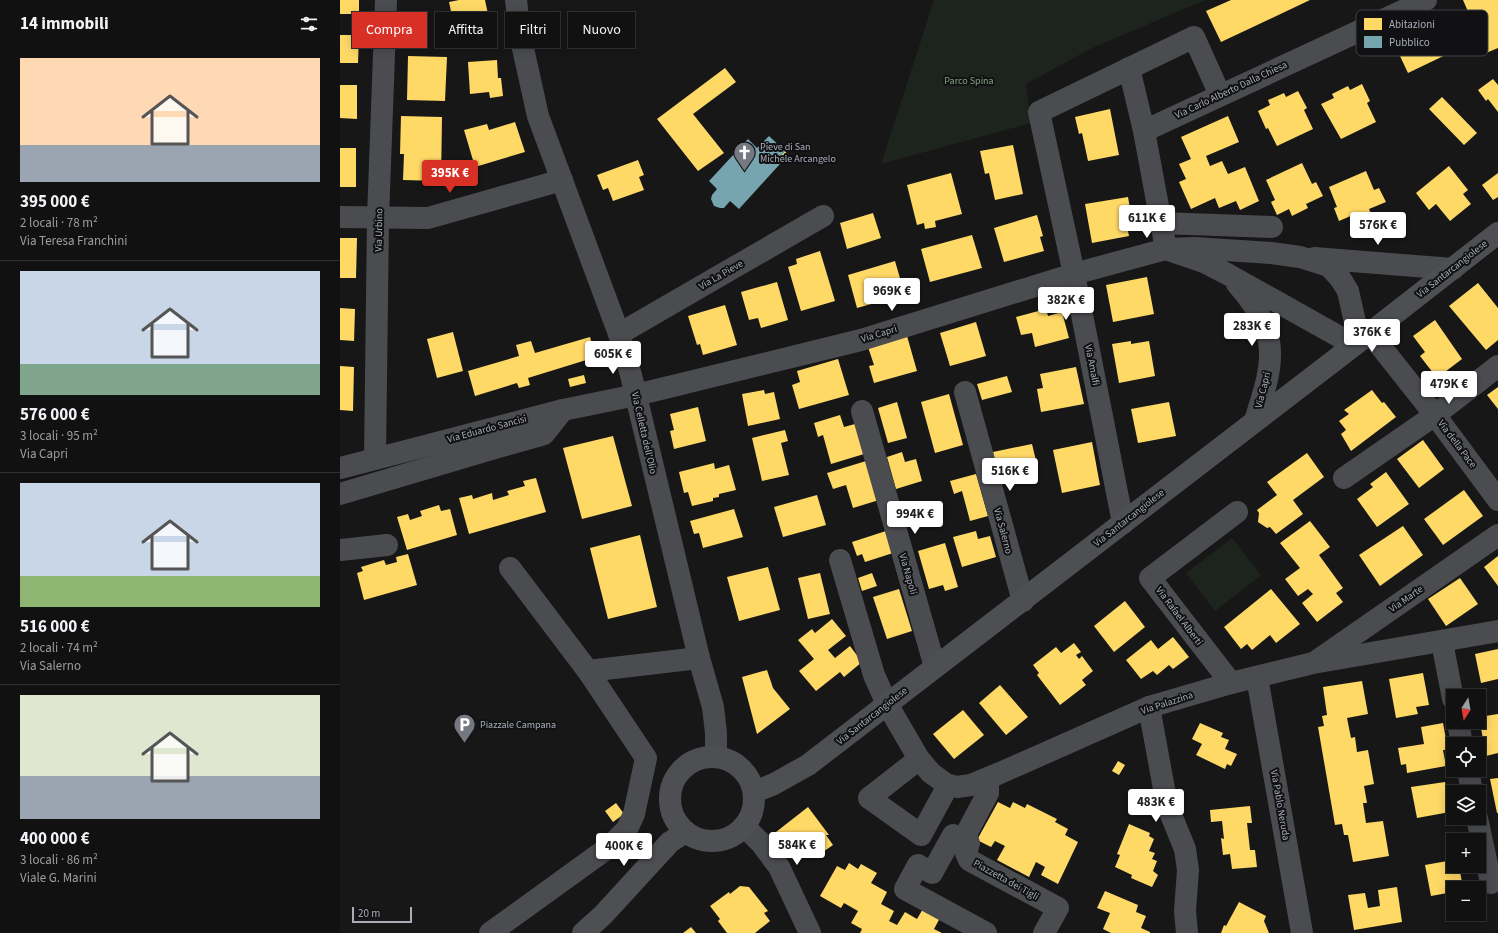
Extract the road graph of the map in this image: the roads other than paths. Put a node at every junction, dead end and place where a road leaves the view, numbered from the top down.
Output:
1 (386, 0) edge
2 (516, 0) edge
3 (1426, 0) edge
4 (1404, 10) edge
5 (1356, 32) edge
6 (1129, 68) junction
7 (1220, 95) junction
8 (1144, 131) junction
9 (562, 180) junction
10 (823, 216) dead end
11 (340, 217) edge
12 (378, 218) junction
13 (1161, 223) junction
14 (1272, 227) dead end
15 (1498, 233) edge
16 (1160, 251) junction
17 (1300, 257) junction
18 (1453, 269) junction
19 (1074, 274) junction
20 (1229, 275) junction
21 (619, 334) junction
22 (1362, 339) junction
23 (1498, 366) edge
24 (965, 392) dead end
25 (636, 395) junction
26 (563, 410) junction
27 (862, 411) dead end
28 (1435, 415) junction
29 (1255, 421) junction
30 (375, 459) junction
31 (340, 468) edge
32 (1344, 478) dead end
33 (340, 494) edge
34 (1498, 500) edge
35 (1237, 512) dead end
36 (1123, 523) junction
37 (1498, 535) edge
38 (387, 545) dead end
39 (340, 550) edge
40 (840, 560) dead end
41 (510, 568) dead end
42 (1023, 601) junction
43 (1498, 631) edge
44 (1442, 642) junction
45 (699, 658) junction
46 (1313, 663) junction
47 (935, 667) junction
48 (588, 671) junction
49 (1257, 677) junction
50 (1231, 683) junction
51 (1451, 689) edge
52 (887, 704) junction
53 (1149, 707) junction
54 (716, 757) junction
55 (919, 759) junction
56 (988, 778) junction
57 (946, 784) junction
58 (754, 792) junction
59 (1479, 825) edge
60 (744, 826) junction
61 (686, 832) junction
62 (964, 838) dead end
63 (1491, 883) dead end
64 (592, 931) edge
65 (490, 933) edge
66 (810, 933) edge
67 (986, 933) edge
68 (1044, 933) edge
69 (1187, 933) edge
70 (1302, 933) edge

1 - 12 street, Via Urbino
2 - 9 street, Via Celletta dell'Olio
3 - 4 street, Via Carlo Alberto Dalla Chiesa
5 - 7 street, Via Carlo Alberto Dalla Chiesa
6 - 7 street
6 - 8 street
6 - 19 street, Via Amalfi
7 - 8 street, Via Carlo Alberto Dalla Chiesa
8 - 13 street
9 - 12 street
9 - 21 street, Via Celletta dell'Olio
10 - 21 street, Via La Pieve
11 - 12 street
12 - 30 street, Via Urbino
13 - 14 street
13 - 16 street
15 - 18 main road, Via Santarcangiolese
16 - 17 street, Via Capri
16 - 19 street, Via Capri
16 - 20 street, Via Capri
17 - 18 street, Via Capri
17 - 22 street, Via Capri
18 - 22 main road, Via Santarcangiolese
19 - 25 street, Via Capri
19 - 36 street, Via Amalfi
20 - 22 street, Via Capri
20 - 29 street, Via Capri
21 - 25 street, Via Celletta dell'Olio
22 - 28 street, Via della Pace
22 - 29 main road, Via Santarcangiolese
23 - 28 street
24 - 42 street, Via Salerno
25 - 26 street, Via Eduardo Sancisi
25 - 45 street, Via Celletta dell'Olio
26 - 30 street, Via Eduardo Sancisi
26 - 33 street
27 - 47 street, Via Napoli
28 - 32 street
28 - 34 street, Via della Pace
29 - 36 main road, Via Santarcangiolese
30 - 31 street, Via Eduardo Sancisi
35 - 50 street, Via Rafael Alberti
36 - 42 main road, Via Santarcangiolese
37 - 46 street, Via Marte
38 - 39 street
40 - 52 street, Via Palazzina
41 - 48 street
42 - 47 main road, Via Santarcangiolese
43 - 44 street, Via Palazzina
44 - 46 street, Via Palazzina
44 - 51 street
45 - 48 street
45 - 54 street, Via Celletta dell'Olio
46 - 49 street, Via Palazzina
47 - 52 main road, Via Santarcangiolese
48 - 65 street
49 - 50 street, Via Palazzina
49 - 70 street, Via Pablo Neruda
50 - 53 street, Via Palazzina
52 - 55 street, Via Palazzina
52 - 58 main road, Via Santarcangiolese
53 - 56 street, Via Palazzina
53 - 69 street
54 - 58 main road
54 - 61 main road
55 - 57 street, Via Palazzina
55 - 57 street
56 - 57 street, Via Palazzina
56 - 62 street
58 - 60 main road
59 - 63 street
60 - 61 main road
60 - 66 street
61 - 64 main road
67 - 68 street, Piazzetta dei Tigli

